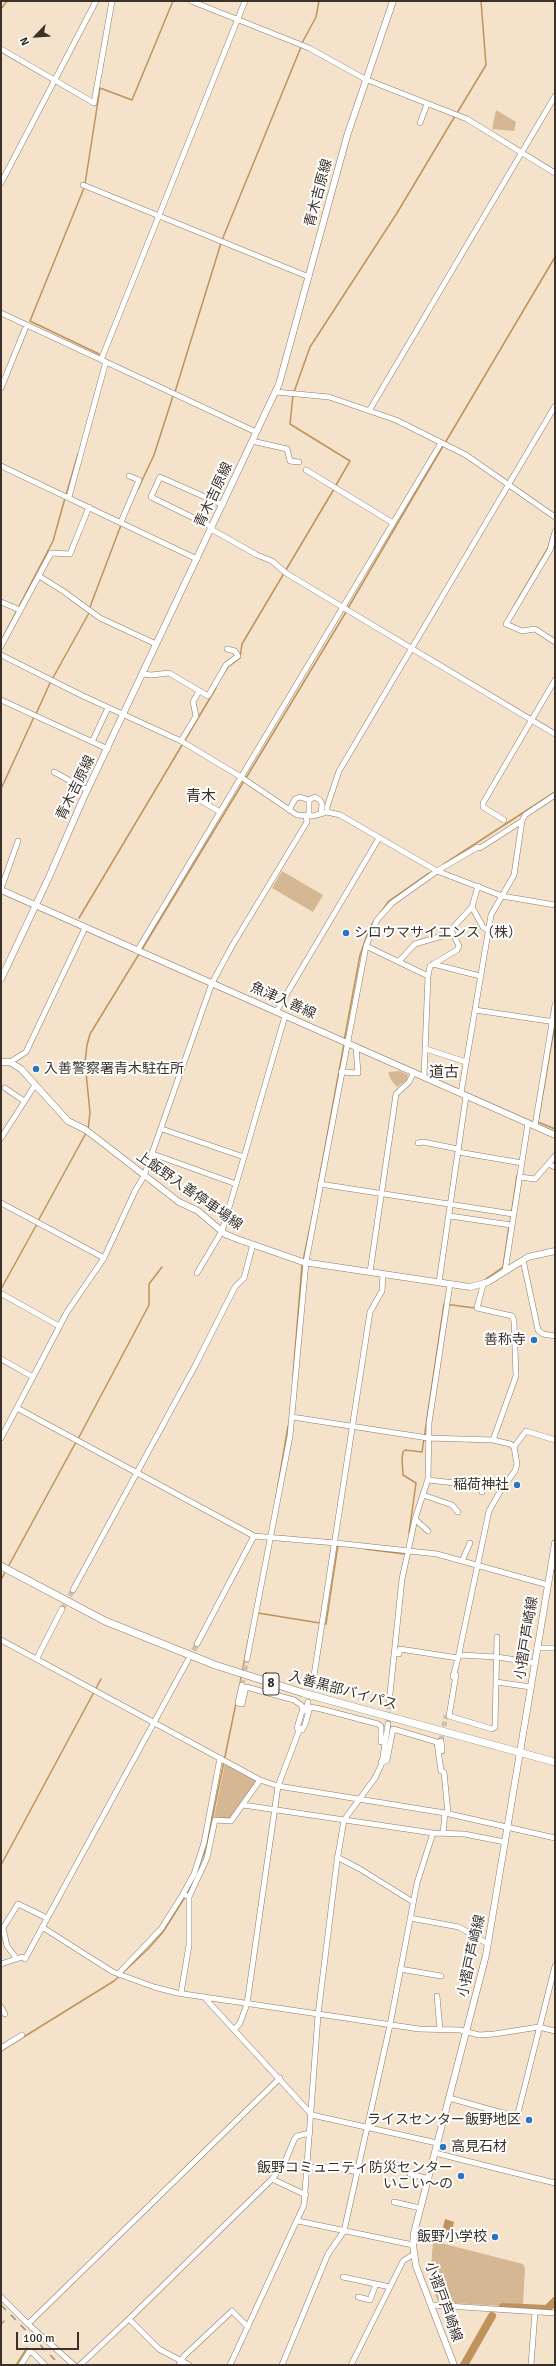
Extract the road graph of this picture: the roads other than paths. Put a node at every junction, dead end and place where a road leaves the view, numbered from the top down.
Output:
1 (96, 1) edge
2 (112, 1) edge
3 (191, 1) edge
4 (245, 1) edge
5 (393, 1) edge
6 (238, 20) junction
7 (1, 49) edge
8 (365, 79) junction
9 (55, 80) junction
10 (555, 96) edge
11 (427, 104) junction
12 (420, 123) dead end
13 (522, 153) junction
14 (555, 173) edge
15 (1, 183) edge
16 (83, 185) dead end
17 (160, 216) junction
18 (309, 277) junction
19 (1, 313) edge
20 (25, 329) dead end
21 (101, 360) junction
22 (105, 366) dead end
23 (1, 388) edge
24 (276, 392) junction
25 (555, 406) edge
26 (369, 411) junction
27 (256, 432) junction
28 (252, 441) junction
29 (441, 443) junction
30 (299, 462) dead end
31 (1, 466) edge
32 (306, 470) dead end
33 (129, 476) dead end
34 (508, 485) junction
35 (69, 497) junction
36 (223, 505) junction
37 (89, 507) junction
38 (555, 517) edge
39 (121, 522) junction
40 (393, 523) junction
41 (212, 528) junction
42 (555, 532) edge
43 (197, 559) junction
44 (39, 576) junction
45 (1, 602) edge
46 (344, 608) junction
47 (20, 610) junction
48 (555, 642) edge
49 (156, 644) junction
50 (1, 646) edge
51 (411, 648) junction
52 (227, 649) dead end
53 (1, 655) edge
54 (143, 674) junction
55 (555, 680) edge
56 (199, 691) junction
57 (1, 700) edge
58 (108, 708) junction
59 (123, 716) junction
60 (531, 720) junction
61 (555, 734) edge
62 (92, 742) junction
63 (181, 742) junction
64 (108, 749) junction
65 (54, 772) dead end
66 (241, 777) junction
67 (87, 790) junction
68 (555, 795) edge
69 (193, 796) dead end
70 (309, 800) junction
71 (289, 810) junction
72 (220, 812) junction
73 (321, 812) junction
74 (327, 812) junction
75 (307, 816) junction
76 (504, 820) dead end
77 (522, 822) junction
78 (379, 838) junction
79 (18, 841) dead end
80 (437, 871) junction
81 (478, 886) junction
82 (1, 890) edge
83 (502, 896) junction
84 (555, 905) edge
85 (35, 906) junction
86 (472, 907) junction
87 (85, 928) junction
88 (451, 930) junction
89 (488, 930) junction
90 (366, 946) junction
91 (137, 950) junction
92 (399, 961) junction
93 (433, 964) junction
94 (428, 976) junction
95 (480, 976) junction
96 (1, 979) edge
97 (212, 983) junction
98 (555, 1005) edge
99 (475, 1010) junction
100 (276, 1012) junction
101 (285, 1016) junction
102 (554, 1022) edge
103 (347, 1043) junction
104 (356, 1047) junction
105 (426, 1049) junction
106 (1, 1062) edge
107 (10, 1062) junction
108 (466, 1062) junction
109 (341, 1072) junction
110 (414, 1072) junction
111 (424, 1077) junction
112 (35, 1085) junction
113 (5, 1088) dead end
114 (464, 1095) junction
115 (24, 1101) junction
116 (528, 1123) junction
117 (535, 1126) junction
118 (162, 1129) junction
119 (555, 1134) edge
120 (1, 1138) edge
121 (418, 1143) dead end
122 (458, 1150) junction
123 (153, 1154) junction
124 (555, 1156) edge
125 (244, 1157) junction
126 (522, 1162) junction
127 (548, 1164) junction
128 (555, 1166) edge
129 (144, 1176) junction
130 (520, 1177) junction
131 (236, 1184) junction
132 (320, 1184) junction
133 (381, 1194) junction
134 (1, 1203) edge
135 (452, 1203) junction
136 (513, 1214) junction
137 (450, 1216) junction
138 (511, 1225) junction
139 (222, 1231) junction
140 (253, 1244) junction
141 (555, 1251) edge
142 (104, 1258) junction
143 (523, 1260) junction
144 (306, 1262) junction
145 (506, 1271) junction
146 (370, 1272) junction
147 (197, 1273) dead end
148 (383, 1274) junction
149 (439, 1282) junction
150 (450, 1284) junction
151 (483, 1284) junction
152 (2, 1294) dead end
153 (60, 1326) junction
154 (555, 1336) edge
155 (1, 1359) edge
156 (33, 1377) junction
157 (17, 1408) junction
158 (292, 1417) junction
159 (353, 1426) junction
160 (1, 1438) edge
161 (428, 1438) junction
162 (493, 1440) junction
163 (555, 1440) edge
164 (514, 1447) junction
165 (136, 1472) junction
166 (428, 1480) junction
167 (482, 1492) dead end
168 (423, 1495) junction
169 (458, 1512) dead end
170 (415, 1519) junction
171 (428, 1531) dead end
172 (254, 1536) junction
173 (272, 1538) junction
174 (336, 1543) junction
175 (470, 1543) dead end
176 (555, 1544) edge
177 (410, 1552) junction
178 (462, 1562) junction
179 (1, 1566) edge
180 (477, 1566) junction
181 (548, 1585) junction
182 (73, 1590) tunnel mouth
183 (62, 1609) tunnel mouth
184 (497, 1637) dead end
185 (1, 1640) edge
186 (197, 1644) tunnel mouth
187 (537, 1648) junction
188 (555, 1648) edge
189 (395, 1654) junction
190 (459, 1656) junction
191 (497, 1657) junction
192 (36, 1658) junction
193 (247, 1659) tunnel mouth
194 (188, 1660) tunnel mouth
195 (535, 1663) junction
196 (453, 1674) junction
197 (313, 1682) tunnel mouth
198 (496, 1682) junction
199 (242, 1686) tunnel mouth
200 (531, 1687) junction
201 (308, 1702) tunnel mouth
202 (389, 1703) tunnel mouth
203 (446, 1715) tunnel mouth
204 (153, 1722) junction
205 (388, 1724) tunnel mouth
206 (299, 1730) junction
207 (441, 1741) tunnel mouth
208 (520, 1752) junction
209 (220, 1758) junction
210 (555, 1762) edge
211 (382, 1763) junction
212 (444, 1772) junction
213 (260, 1780) junction
214 (278, 1786) junction
215 (360, 1799) junction
216 (243, 1806) junction
217 (276, 1811) junction
218 (447, 1813) junction
219 (344, 1820) junction
220 (507, 1828) junction
221 (433, 1833) junction
222 (443, 1833) junction
223 (555, 1838) edge
224 (504, 1842) junction
225 (337, 1857) junction
226 (186, 1896) junction
227 (412, 1902) junction
228 (47, 1918) junction
229 (410, 1918) junction
230 (42, 1927) junction
231 (488, 1944) junction
232 (17, 1959) junction
233 (1, 1964) edge
234 (555, 1966) edge
235 (400, 1969) junction
236 (118, 1974) junction
237 (441, 1976) dead end
238 (181, 1993) junction
239 (437, 1996) dead end
240 (204, 1997) junction
241 (247, 2004) junction
242 (1, 2007) edge
243 (5, 2014) dead end
244 (318, 2015) junction
245 (390, 2025) junction
246 (539, 2027) junction
247 (234, 2030) junction
248 (440, 2030) junction
249 (466, 2031) junction
250 (555, 2031) edge
251 (22, 2035) dead end
252 (1, 2048) edge
253 (280, 2078) junction
254 (449, 2098) junction
255 (312, 2115) junction
256 (368, 2128) junction
257 (310, 2133) junction
258 (437, 2143) junction
259 (435, 2153) junction
260 (395, 2165) dead end
261 (308, 2167) junction
262 (358, 2172) junction
263 (429, 2179) junction
264 (272, 2180) junction
265 (555, 2183) edge
266 (306, 2195) junction
267 (394, 2202) dead end
268 (420, 2208) junction
269 (298, 2221) junction
270 (344, 2231) junction
271 (412, 2245) junction
272 (414, 2254) junction
273 (343, 2277) dead end
274 (376, 2284) junction
275 (390, 2287) junction
276 (1, 2297) edge
277 (358, 2297) dead end
278 (432, 2305) junction
279 (535, 2312) junction
280 (555, 2313) edge
281 (129, 2318) junction
282 (28, 2324) junction
283 (248, 2327) junction
284 (67, 2359) junction
285 (180, 2363) edge
286 (21, 2365) edge
287 (45, 2365) edge
288 (71, 2365) edge
289 (74, 2365) edge
290 (80, 2365) edge
291 (189, 2365) edge
292 (230, 2365) edge
293 (282, 2365) edge
294 (351, 2365) edge
295 (454, 2365) edge
296 (531, 2365) edge

1 - 9 street
2 - 9 street
3 - 6 street
4 - 6 street
5 - 8 main road, 青木吉原線
6 - 8 street
6 - 17 street
7 - 9 street
8 - 11 street
8 - 18 main road, 青木吉原線
9 - 15 street
10 - 13 street
11 - 12 street
11 - 13 street
13 - 14 street
13 - 26 street
16 - 17 street
17 - 18 street
17 - 21 street
18 - 24 main road, 青木吉原線
19 - 21 street
20 - 23 street
21 - 27 street
22 - 35 street
24 - 26 street
24 - 27 main road, 青木吉原線
25 - 34 street
26 - 29 street
27 - 28 main road, 青木吉原線
28 - 30 street
28 - 36 main road, 青木吉原線
29 - 34 street
29 - 40 street
31 - 35 street
32 - 40 street
33 - 39 street
34 - 38 street
34 - 51 street
35 - 37 street
36 - 41 main road, 青木吉原線
36 - 41 street
37 - 39 street
37 - 44 street
39 - 43 street
40 - 46 street
41 - 43 main road, 青木吉原線
41 - 46 street
42 - 48 street
43 - 49 main road, 青木吉原線
44 - 47 street
44 - 49 street
45 - 47 street
46 - 51 street
46 - 66 street
47 - 50 street
49 - 54 main road, 青木吉原線
51 - 60 street
51 - 74 street
52 - 56 street
53 - 58 street
54 - 56 street
54 - 59 main road, 青木吉原線
55 - 60 street
56 - 63 street
57 - 62 street
58 - 59 street
58 - 62 street
59 - 63 street
59 - 64 main road, 青木吉原線
60 - 61 street
60 - 76 street
62 - 64 street
63 - 66 street
64 - 67 main road, 青木吉原線
65 - 67 street
66 - 71 street
66 - 72 street
67 - 85 main road, 青木吉原線
68 - 77 street
69 - 72 street
70 - 71 street
70 - 73 street
70 - 75 street
71 - 75 street
72 - 91 street
73 - 74 street
73 - 75 street
74 - 78 street
75 - 97 street
77 - 80 street
77 - 83 street
78 - 80 street
78 - 100 street
79 - 82 street
80 - 81 street
80 - 90 street
81 - 83 street
81 - 86 street
82 - 85 main road, 魚津入善線
83 - 84 street
83 - 89 street
85 - 87 main road, 魚津入善線
85 - 96 main road, 青木吉原線
86 - 88 street
86 - 89 street
87 - 91 main road, 魚津入善線
87 - 107 street
88 - 92 street
88 - 93 street
89 - 95 street
90 - 92 street
90 - 103 street
91 - 97 main road, 魚津入善線
92 - 94 street
93 - 94 street
93 - 95 street
94 - 105 street
95 - 99 street
97 - 100 main road, 魚津入善線
97 - 118 street
98 - 102 street
99 - 102 street
99 - 108 street
100 - 101 main road, 魚津入善線
101 - 103 main road, 魚津入善線
101 - 125 street
102 - 117 street
103 - 104 main road, 魚津入善線
103 - 109 street
104 - 109 street
104 - 110 main road, 魚津入善線
105 - 108 street
105 - 111 street
106 - 107 main road
107 - 112 main road, 上飯野入善停車場線
108 - 114 street
109 - 132 street
110 - 111 main road, 魚津入善線
110 - 133 street
111 - 114 main road, 魚津入善線
112 - 115 street
112 - 129 main road, 上飯野入善停車場線
113 - 115 street
114 - 116 main road, 魚津入善線
114 - 122 street
115 - 120 street
116 - 117 main road, 魚津入善線
116 - 126 street
117 - 119 main road, 魚津入善線
118 - 123 street
118 - 125 street
121 - 122 street
122 - 126 street
122 - 135 street
123 - 129 street
123 - 131 street
124 - 127 street
125 - 131 street
126 - 130 street
127 - 128 street
127 - 130 street
129 - 139 main road, 上飯野入善停車場線
129 - 142 street
130 - 136 street
131 - 139 street
132 - 133 street
132 - 144 street
133 - 135 street
133 - 146 street
134 - 142 street
135 - 136 street
135 - 137 street
136 - 138 street
137 - 138 street
137 - 149 street
138 - 145 street
139 - 140 main road, 上飯野入善停車場線
139 - 147 street
140 - 144 main road, 上飯野入善停車場線
140 - 165 street
141 - 143 main road, 上飯野入善停車場線
142 - 153 street
143 - 145 main road, 上飯野入善停車場線
143 - 154 street
144 - 146 main road, 上飯野入善停車場線
144 - 158 street
145 - 151 main road, 上飯野入善停車場線
146 - 148 main road, 上飯野入善停車場線
148 - 149 main road, 上飯野入善停車場線
148 - 159 street
149 - 150 main road, 上飯野入善停車場線
150 - 151 main road, 上飯野入善停車場線
150 - 161 street
151 - 162 street
152 - 153 street
153 - 156 street
155 - 156 street
156 - 157 street
157 - 160 street
157 - 165 street
158 - 159 street
158 - 173 street
159 - 161 street
159 - 174 street
161 - 162 street
161 - 166 street
162 - 164 street
163 - 164 street
164 - 180 street
165 - 172 street
165 - 182 street
166 - 167 street
166 - 168 street
168 - 169 street
168 - 170 street
170 - 171 street
170 - 177 street
172 - 173 street
172 - 186 street
173 - 174 street
173 - 193 street
174 - 177 street
174 - 197 street
175 - 178 street
176 - 181 main road, 小摺戸芦崎線
177 - 178 street
177 - 189 street
178 - 180 street
179 - 208 highway, 入善黒部バイパス / 8
180 - 181 street
180 - 190 street
181 - 187 main road, 小摺戸芦崎線
183 - 192 street
184 - 191 street
185 - 192 street
187 - 188 street
187 - 195 main road, 小摺戸芦崎線
189 - 190 street
189 - 202 street
190 - 191 street
190 - 196 street
191 - 195 street
191 - 198 street
192 - 204 street
194 - 204 street
195 - 200 main road, 小摺戸芦崎線
196 - 198 street
196 - 203 street
198 - 200 street
199 - 206 street
200 - 208 main road, 小摺戸芦崎線
201 - 206 street
204 - 209 street
204 - 228 street
205 - 211 street
206 - 211 street
206 - 214 street
207 - 212 street
208 - 210 highway, 入善黒部バイパス / 8
208 - 220 main road, 小摺戸芦崎線
209 - 213 street
209 - 226 street
211 - 212 street
211 - 215 street
212 - 218 street
213 - 214 street
213 - 216 street
214 - 215 street
214 - 217 street
215 - 218 street
215 - 219 street
216 - 217 street
216 - 226 street
217 - 219 street
217 - 241 street
218 - 220 street
218 - 222 street
219 - 221 street
219 - 225 street
220 - 223 street
220 - 224 main road, 小摺戸芦崎線
221 - 222 street
221 - 227 street
222 - 224 street
224 - 231 main road, 小摺戸芦崎線
225 - 227 street
225 - 244 street
226 - 236 street
226 - 238 street
227 - 229 street
228 - 230 street
228 - 232 street
229 - 231 street
229 - 235 street
230 - 232 street
230 - 236 street
231 - 249 main road, 小摺戸芦崎線
232 - 233 street
234 - 246 street
235 - 237 street
235 - 245 street
236 - 238 street
238 - 240 street
239 - 248 street
240 - 241 street
240 - 247 street
241 - 244 street
241 - 247 street
242 - 243 street
244 - 245 street
244 - 255 street
245 - 248 street
245 - 256 street
246 - 249 street
246 - 250 street
246 - 254 street
247 - 253 street
248 - 249 street
249 - 254 main road, 小摺戸芦崎線
251 - 252 street
253 - 255 street
253 - 282 street
254 - 258 main road, 小摺戸芦崎線
255 - 256 street
255 - 257 street
256 - 258 street
256 - 262 street
257 - 261 street
257 - 264 street
258 - 259 main road, 小摺戸芦崎線
259 - 263 main road, 小摺戸芦崎線
259 - 265 street
260 - 263 street
261 - 262 street
261 - 266 street
262 - 270 street
263 - 268 main road, 小摺戸芦崎線
264 - 266 street
264 - 281 street
266 - 269 street
267 - 268 street
268 - 271 main road, 小摺戸芦崎線
269 - 270 street
269 - 283 street
270 - 271 street
270 - 293 street
271 - 272 main road, 小摺戸芦崎線
272 - 275 street
272 - 278 main road, 小摺戸芦崎線
273 - 274 street
274 - 275 street
274 - 277 street
275 - 294 street
276 - 282 street
278 - 279 street
278 - 295 main road, 小摺戸芦崎線
279 - 280 street
279 - 296 street
281 - 285 street
281 - 290 street
282 - 284 street
283 - 285 street
283 - 292 street
284 - 288 street
284 - 289 street
285 - 291 street
286 - 287 street

